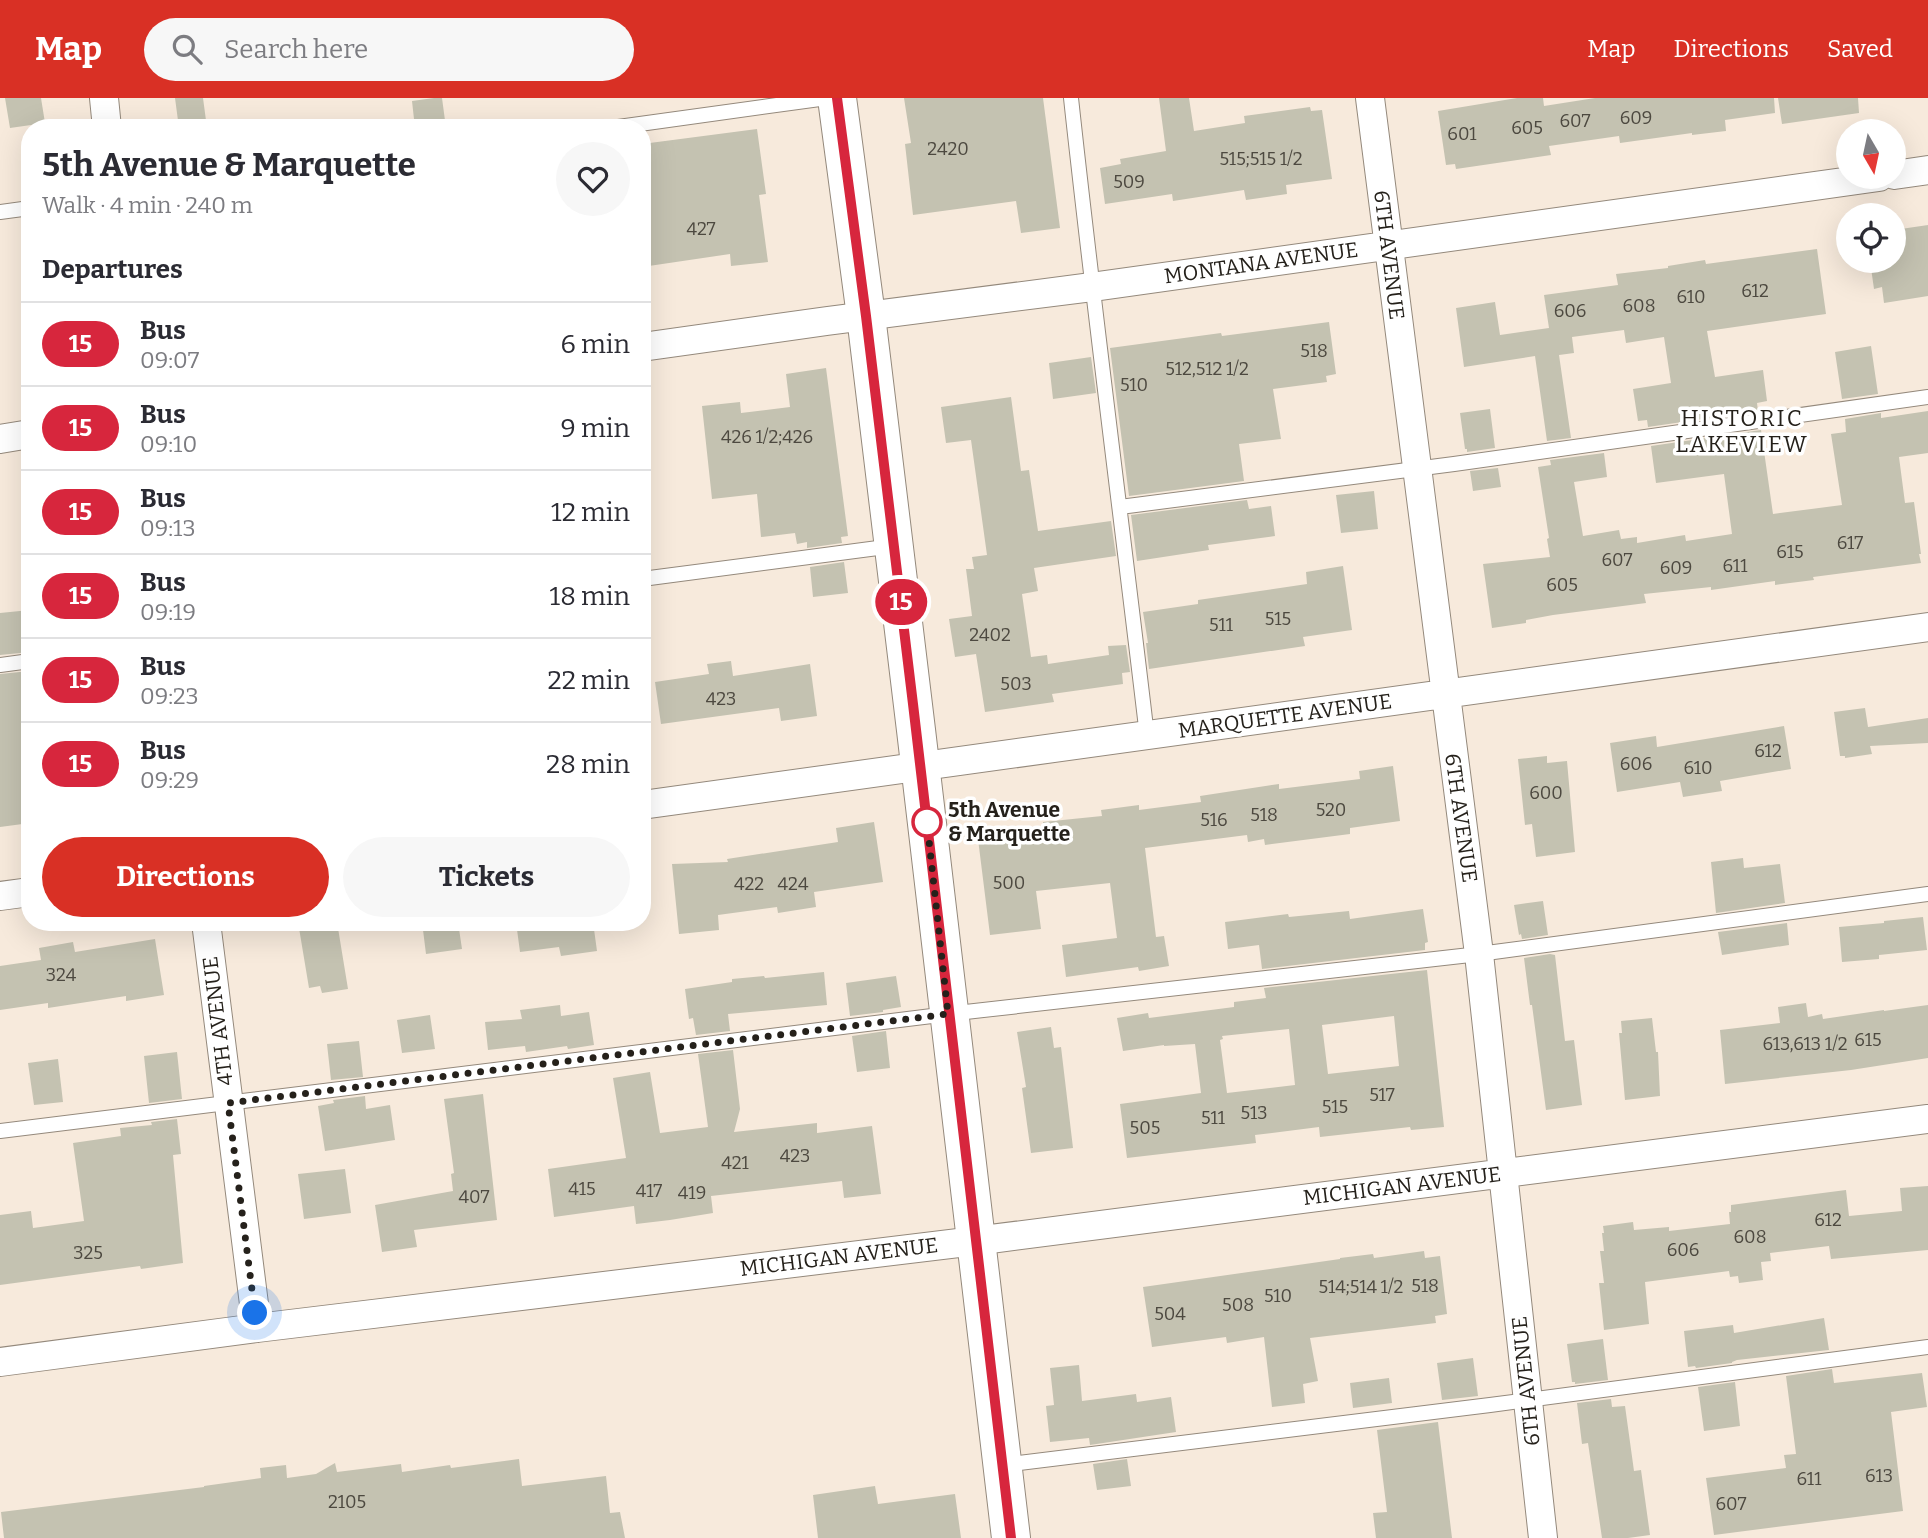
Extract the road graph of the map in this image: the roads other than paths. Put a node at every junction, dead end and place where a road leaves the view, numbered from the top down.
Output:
1 (104, 98) edge
2 (827, 98) edge
3 (837, 98) edge
4 (1071, 98) edge
5 (1370, 98) edge
6 (106, 119) edge
7 (651, 122) edge
8 (1928, 170) edge
9 (1906, 173) edge
10 (1836, 183) edge
11 (21, 209) edge
12 (0, 212) edge
13 (1388, 245) junction
14 (1092, 287) junction
15 (866, 316) junction
16 (651, 347) edge
17 (1928, 397) edge
18 (21, 436) edge
19 (0, 439) edge
20 (1416, 469) junction
21 (1120, 507) junction
22 (894, 546) junction
23 (651, 578) edge
24 (1928, 627) edge
25 (21, 662) edge
26 (0, 665) edge
27 (1444, 692) junction
28 (1147, 736) junction
29 (920, 766) junction
30 (651, 804) edge
31 (21, 893) edge
32 (1928, 894) edge
33 (0, 896) edge
34 (207, 931) edge
35 (1479, 954) junction
36 (948, 1014) junction
37 (228, 1103) junction
38 (1928, 1119) edge
39 (0, 1131) edge
40 (1503, 1173) junction
41 (975, 1241) junction
42 (257, 1328) junction
43 (1928, 1347) edge
44 (0, 1362) edge
45 (1527, 1400) junction
46 (1003, 1465) junction
47 (1011, 1538) edge
48 (1543, 1538) edge

1 - 6 street
2 - 7 lane
3 - 15 street
4 - 14 lane
5 - 13 street, 6TH AVENUE
8 - 9 street
10 - 13 street, MONTANA AVENUE
11 - 12 lane
13 - 14 street, MONTANA AVENUE
13 - 20 street, 6TH AVENUE
14 - 15 street, MONTANA AVENUE
14 - 21 lane
15 - 16 street, MONTANA AVENUE
15 - 22 street
17 - 20 lane
18 - 19 street
20 - 21 lane
20 - 27 street, 6TH AVENUE
21 - 28 lane
22 - 23 lane
22 - 29 street
24 - 27 street, MARQUETTE AVENUE
25 - 26 lane
27 - 28 street, MARQUETTE AVENUE
27 - 35 street, 6TH AVENUE
28 - 29 street, MARQUETTE AVENUE
29 - 30 street, MARQUETTE AVENUE
29 - 36 street
31 - 33 street
32 - 35 lane
34 - 37 street, 4TH AVENUE
35 - 36 lane
35 - 40 street, 6TH AVENUE
36 - 37 lane
36 - 41 street
37 - 39 lane
37 - 42 street, 4TH AVENUE
38 - 40 street, MICHIGAN AVENUE
40 - 41 street, MICHIGAN AVENUE
40 - 45 street, 6TH AVENUE
41 - 42 street, MICHIGAN AVENUE
41 - 46 street
42 - 44 street, MICHIGAN AVENUE
43 - 45 lane
45 - 46 lane
45 - 48 street, 6TH AVENUE
46 - 47 street

